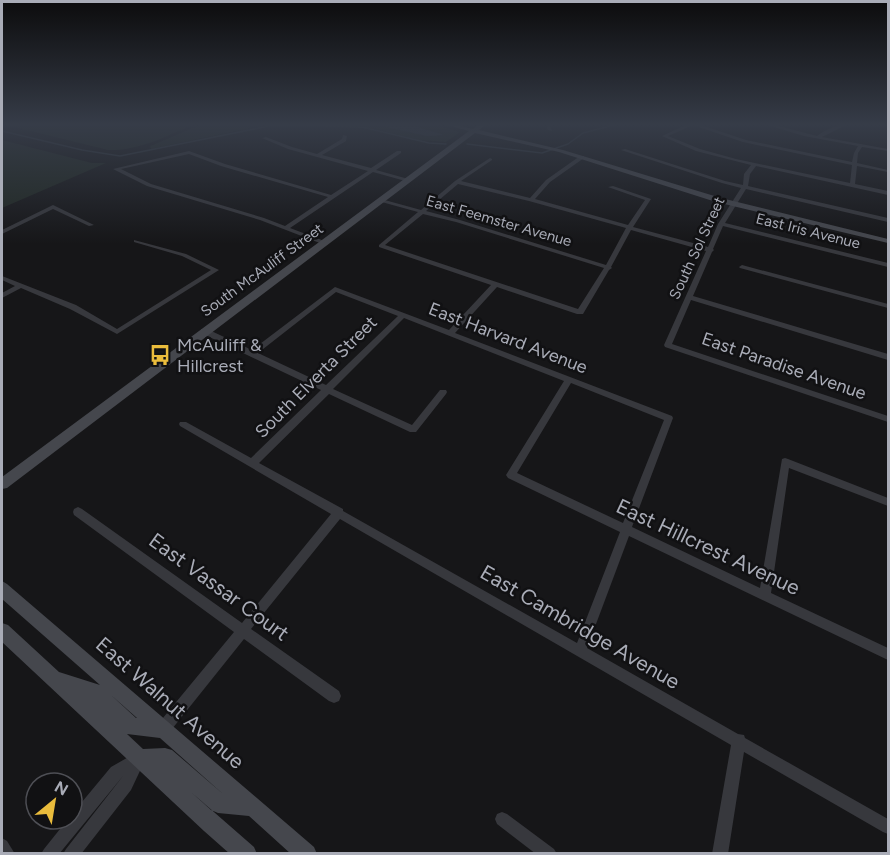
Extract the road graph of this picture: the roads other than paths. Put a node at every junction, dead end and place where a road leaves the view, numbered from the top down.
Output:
1 (138, 164) edge
2 (220, 164) edge
3 (350, 164) edge
4 (381, 164) edge
5 (430, 164) edge
6 (483, 164) edge
7 (571, 164) edge
8 (607, 164) edge
9 (665, 164) edge
10 (750, 164) edge
11 (855, 164) joint
12 (754, 165) junction
13 (372, 170) junction
14 (888, 171) edge
15 (409, 180) junction
16 (457, 182) junction
17 (852, 186) junction
18 (611, 187) dead end
19 (744, 187) junction
20 (888, 193) edge
21 (332, 197) junction
22 (531, 200) junction
23 (381, 201) junction
24 (733, 203) junction
25 (423, 213) junction
26 (888, 220) edge
27 (721, 224) junction
28 (92, 225) dead end
29 (286, 228) junction
30 (629, 228) junction
31 (2, 232) edge
32 (136, 241) dead end
33 (888, 241) edge
34 (325, 243) junction
35 (711, 250) junction
36 (888, 265) edge
37 (742, 267) dead end
38 (609, 268) junction
39 (2, 278) edge
40 (496, 284) junction
41 (21, 285) junction
42 (2, 296) edge
43 (690, 297) junction
44 (888, 306) edge
45 (403, 315) junction
46 (204, 332) junction
47 (450, 334) junction
48 (668, 345) joint
49 (252, 354) junction
50 (888, 357) edge
51 (569, 379) junction
52 (327, 390) junction
53 (443, 392) dead end
54 (888, 419) edge
55 (183, 424) dead end
56 (253, 463) junction
57 (2, 484) edge
58 (888, 502) edge
59 (78, 512) dead end
60 (339, 512) junction
61 (626, 530) junction
62 (2, 589) edge
63 (765, 595) junction
64 (243, 630) junction
65 (2, 631) edge
66 (580, 650) junction
67 (888, 654) edge
68 (54, 680) junction
69 (334, 696) dead end
70 (163, 729) junction
71 (739, 740) junction
72 (139, 758) junction
73 (253, 807) junction
74 (502, 819) dead end
75 (888, 827) edge
76 (2, 846) edge
77 (8, 854) edge
78 (49, 854) edge
79 (71, 854) edge
80 (247, 854) edge
81 (307, 854) edge
82 (549, 854) edge
83 (720, 854) edge

1 - 29 street
2 - 21 street
3 - 13 street
4 - 13 street
5 - 15 street, South McAuliff Street
6 - 16 street
7 - 22 street
8 - 24 street
9 - 19 street
10 - 12 street
11 - 14 street
11 - 17 street
12 - 17 street
12 - 19 street, South Sol Street
13 - 15 street
13 - 21 street
15 - 23 street, South McAuliff Street
16 - 22 street
16 - 25 street
17 - 20 street
18 - 30 street
19 - 24 street, South Sol Street
19 - 26 street
21 - 29 street
22 - 30 street
23 - 25 street, East Feemster Avenue
23 - 34 street, South McAuliff Street
24 - 27 street, South Sol Street
24 - 33 street
25 - 38 street, East Feemster Avenue
25 - 40 street
27 - 35 street, South Sol Street
27 - 36 street, East Iris Avenue
28 - 31 street
29 - 34 street
30 - 35 street
30 - 38 street
32 - 41 street
34 - 46 street, South McAuliff Street
35 - 43 street, South Sol Street
37 - 44 street
38 - 40 street
39 - 41 street
40 - 47 street
41 - 42 street
43 - 48 street, South Sol Street
43 - 50 street
45 - 47 street, East Harvard Avenue
45 - 49 street, East Harvard Avenue
45 - 52 street, South Elverta Street
46 - 49 street
46 - 57 street, South McAuliff Street
47 - 51 street, East Harvard Avenue
48 - 54 street, East Paradise Avenue
49 - 52 street
51 - 61 street, East Harvard Avenue
51 - 61 street, East Hillcrest Avenue
52 - 53 street
52 - 56 street, South Elverta Street
55 - 56 street, East Cambridge Avenue
56 - 60 street, East Cambridge Avenue
58 - 63 street
59 - 64 street, East Vassar Court
60 - 64 street
60 - 66 street, East Cambridge Avenue
61 - 63 street, East Hillcrest Avenue
61 - 66 street
62 - 70 street, East Walnut Avenue
63 - 67 street, East Hillcrest Avenue
64 - 69 street, East Vassar Court
64 - 70 street
65 - 68 street
66 - 71 street, East Cambridge Avenue
68 - 70 street
68 - 72 street
70 - 73 street, East Walnut Avenue
71 - 75 street, East Cambridge Avenue
71 - 83 street
72 - 73 street
72 - 78 street
72 - 79 street
72 - 80 street
73 - 81 street, East Walnut Avenue
74 - 82 street
76 - 77 street

